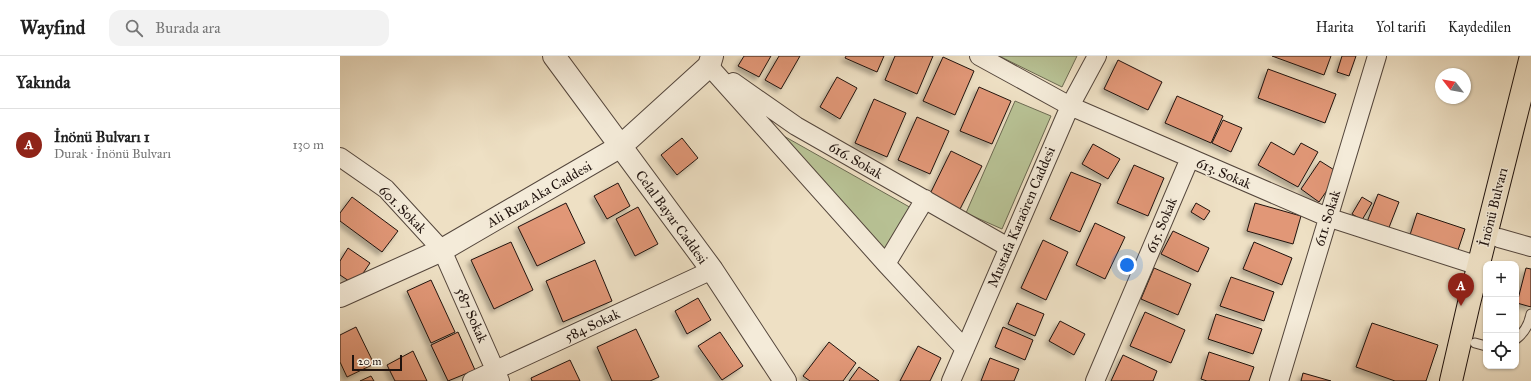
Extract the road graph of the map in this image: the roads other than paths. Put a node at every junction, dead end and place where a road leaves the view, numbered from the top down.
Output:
1 (554, 56) edge
2 (979, 56) edge
3 (1097, 56) edge
4 (1376, 56) edge
5 (1531, 56) edge
6 (711, 61) edge
7 (1531, 101) edge
8 (1070, 106) junction
9 (621, 146) junction
10 (340, 157) edge
11 (1190, 158) junction
12 (925, 199) junction
13 (1327, 217) junction
14 (1499, 238) junction
15 (1008, 247) junction
16 (1531, 247) edge
17 (442, 250) junction
18 (1487, 261) edge
19 (1488, 261) edge
20 (886, 264) junction
21 (1483, 264) edge
22 (712, 270) junction
23 (1483, 284) edge
24 (340, 296) edge
25 (1486, 297) edge
26 (1531, 314) edge
27 (1519, 336) edge
28 (1474, 343) edge
29 (965, 349) junction
30 (498, 375) edge
31 (472, 381) edge
32 (785, 381) edge
33 (951, 381) edge
34 (1095, 381) edge
35 (1279, 381) edge
36 (1451, 381) edge
37 (1466, 381) edge

1 - 9 street, Celal Bayar Caddesi
2 - 8 street, 613. Sokak
3 - 8 street, Mustafa Karaören Caddesi
4 - 13 street, 611. Sokak
5 - 18 main road, İnönü Bulvarı
6 - 9 street, Ali Rıza Aka Caddesi
6 - 12 street, 616. Sokak
6 - 20 street
7 - 14 main road, İnönü Bulvarı
8 - 11 street, 613. Sokak
8 - 15 street, Mustafa Karaören Caddesi
9 - 17 street, Ali Rıza Aka Caddesi
9 - 22 street, Celal Bayar Caddesi
10 - 17 street, 601. Sokak
11 - 13 street, 613. Sokak
11 - 34 street, 615. Sokak
12 - 15 street, 616. Sokak
12 - 20 street
13 - 21 street, 613. Sokak
13 - 35 street, 611. Sokak
14 - 16 street
14 - 19 main road, İnönü Bulvarı
15 - 29 street, Mustafa Karaören Caddesi
17 - 24 street, Ali Rıza Aka Caddesi
17 - 30 street, 587 Sokak
20 - 29 street
22 - 30 street, 584 Sokak
22 - 32 street, Celal Bayar Caddesi
23 - 28 main road, İnönü Bulvarı
25 - 28 main road, İnönü Bulvarı
26 - 27 lane
28 - 36 main road, İnönü Bulvarı
28 - 37 main road, İnönü Bulvarı
29 - 33 street, Mustafa Karaören Caddesi
30 - 31 street, 584 Sokak

